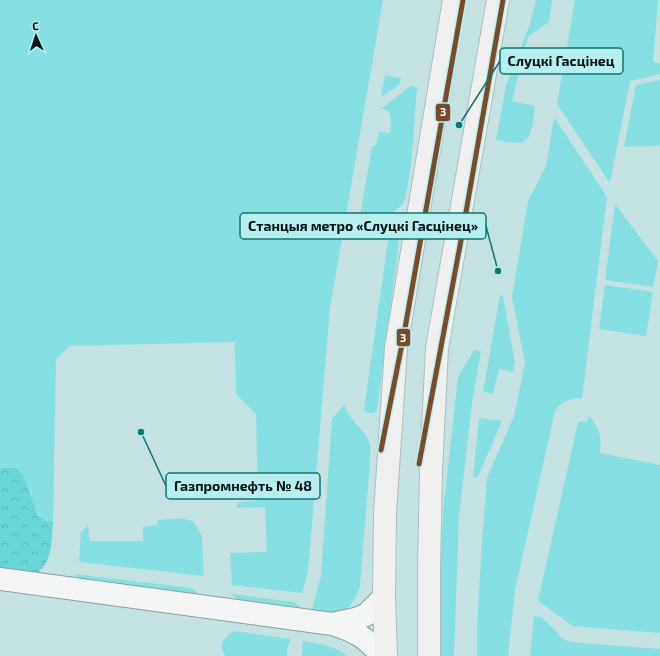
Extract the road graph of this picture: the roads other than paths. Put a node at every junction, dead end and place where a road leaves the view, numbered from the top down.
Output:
1 (454, 0) edge
2 (498, 0) edge
3 (0, 579) edge
4 (384, 597) junction
5 (332, 624) junction
6 (383, 656) edge
7 (386, 656) edge
8 (429, 656) edge

1 - 4 main road
2 - 8 main road
3 - 5 street
4 - 5 street
4 - 7 main road
5 - 6 street

